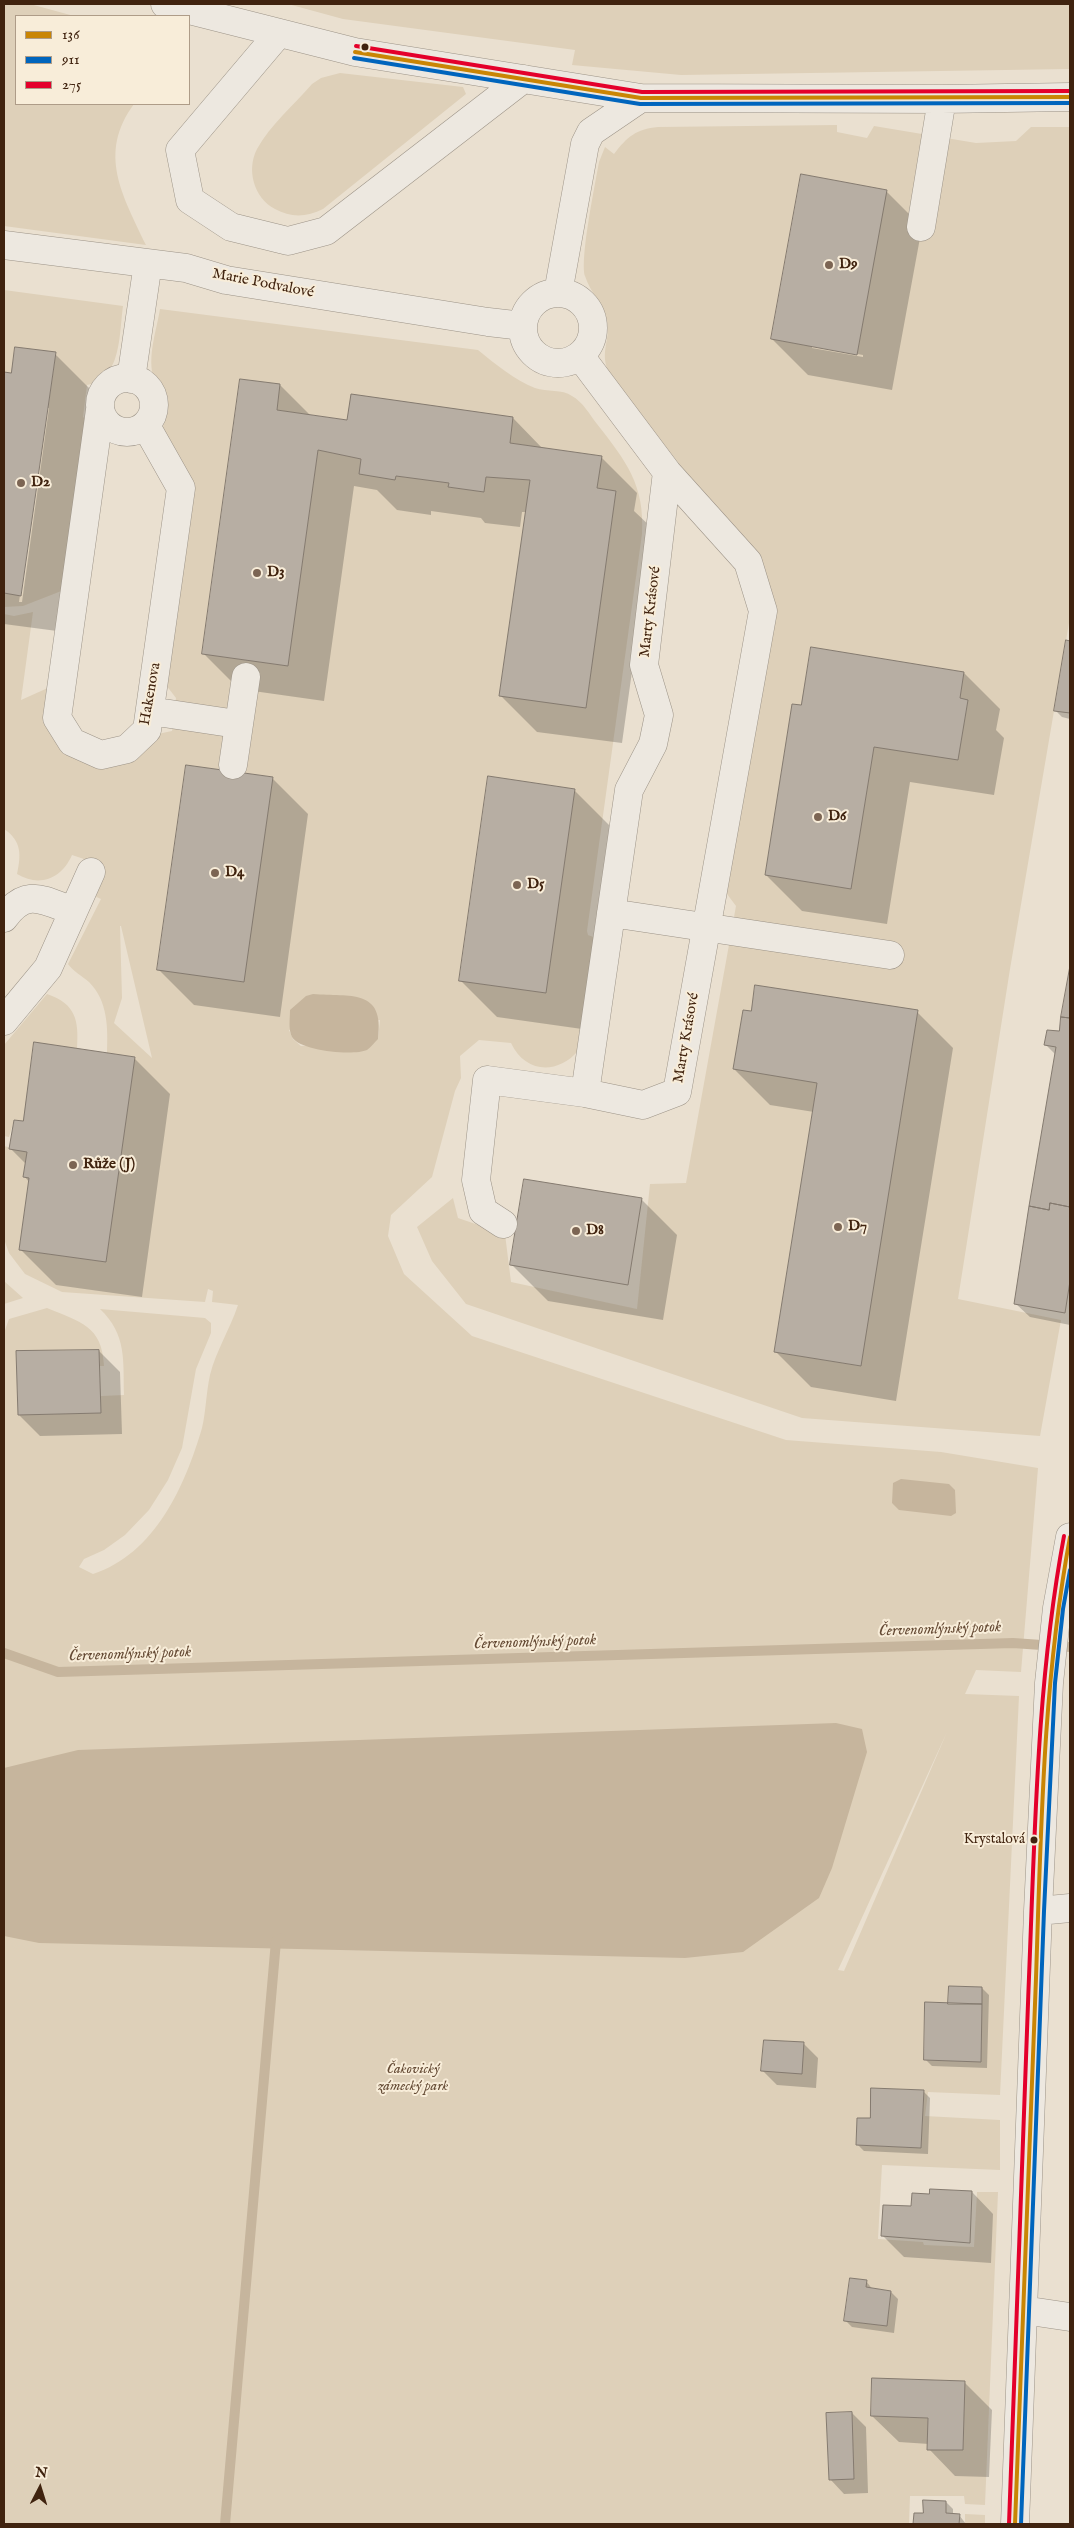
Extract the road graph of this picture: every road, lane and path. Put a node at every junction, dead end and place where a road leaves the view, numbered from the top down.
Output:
1 (165, 4) edge
2 (279, 33) junction
3 (523, 79) junction
4 (1070, 97) edge
5 (641, 98) junction
6 (942, 100) junction
7 (921, 226) dead end
8 (4, 245) edge
9 (148, 262) junction
10 (558, 293) junction
11 (523, 326) junction
12 (580, 356) junction
13 (131, 378) junction
14 (100, 410) junction
15 (146, 426) junction
16 (668, 472) junction
17 (246, 677) dead end
18 (150, 711) junction
19 (237, 724) junction
20 (233, 766) dead end
21 (91, 872) dead end
22 (73, 911) junction
23 (611, 913) junction
24 (4, 918) edge
25 (706, 927) junction
26 (890, 955) dead end
27 (4, 1021) edge
28 (585, 1093) junction
29 (503, 1224) dead end
30 (1070, 1537) edge
31 (1070, 1908) edge
32 (1038, 1910) junction
33 (1023, 2310) junction
34 (1070, 2317) edge
35 (1015, 2524) edge

1 - 2 street
2 - 3 street
2 - 3 street
3 - 5 street
4 - 6 street
5 - 6 street
5 - 10 street
6 - 7 street
8 - 9 street, Marie Podvalové
9 - 11 street, Marie Podvalové
9 - 13 street
10 - 11 street
10 - 12 street
11 - 12 street
12 - 16 street, Marty Krásové
13 - 14 street, Hakenova
13 - 15 street
14 - 15 street
14 - 18 street, Hakenova
15 - 18 street, Hakenova
16 - 23 street, Marty Krásové
16 - 25 street, Marty Krásové
17 - 19 street
18 - 19 street
19 - 20 street
21 - 22 street
22 - 24 street
22 - 27 street
23 - 25 street
23 - 28 street, Marty Krásové
25 - 26 street
25 - 28 street, Marty Krásové
28 - 29 street
30 - 32 street
31 - 32 street
32 - 33 street
33 - 34 street
33 - 35 street

